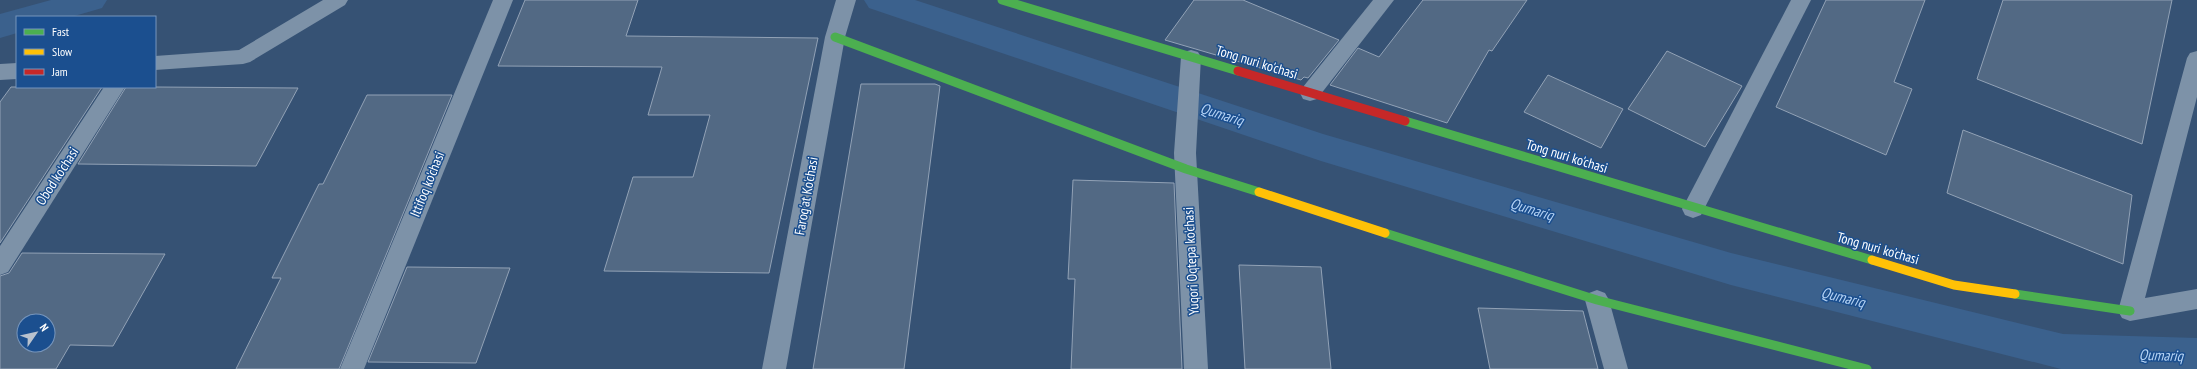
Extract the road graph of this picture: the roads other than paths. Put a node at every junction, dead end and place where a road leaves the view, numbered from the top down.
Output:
1 (338, 0) edge
2 (504, 0) edge
3 (846, 0) edge
4 (1002, 0) edge
5 (1384, 0) edge
6 (1801, 0) edge
7 (837, 30) junction
8 (1191, 57) junction
9 (2197, 58) edge
10 (156, 63) edge
11 (16, 71) edge
12 (0, 72) edge
13 (113, 88) edge
14 (1310, 93) junction
15 (1186, 161) junction
16 (1693, 208) junction
17 (0, 266) edge
18 (2197, 299) edge
19 (1597, 300) junction
20 (2130, 311) junction
21 (352, 369) edge
22 (774, 369) edge
23 (1196, 369) edge
24 (1616, 369) edge
25 (1867, 369) edge

1 - 10 street
2 - 21 street, Ittifoq ko'chasi
3 - 7 street, Farog'at Ko'chasi
4 - 8 street, Tong nuri ko'chasi
5 - 14 street
6 - 16 street
7 - 15 street
7 - 22 street, Farog'at Ko'chasi
8 - 14 street, Tong nuri ko'chasi
8 - 15 street, Yuqori Oqtepa ko'chasi
9 - 20 street
11 - 12 street
13 - 17 street, Obod ko'chasi
14 - 16 street, Tong nuri ko'chasi
15 - 19 street
15 - 23 street, Yuqori Oqtepa ko'chasi
16 - 20 street, Tong nuri ko'chasi
18 - 20 street
19 - 24 street
19 - 25 street

